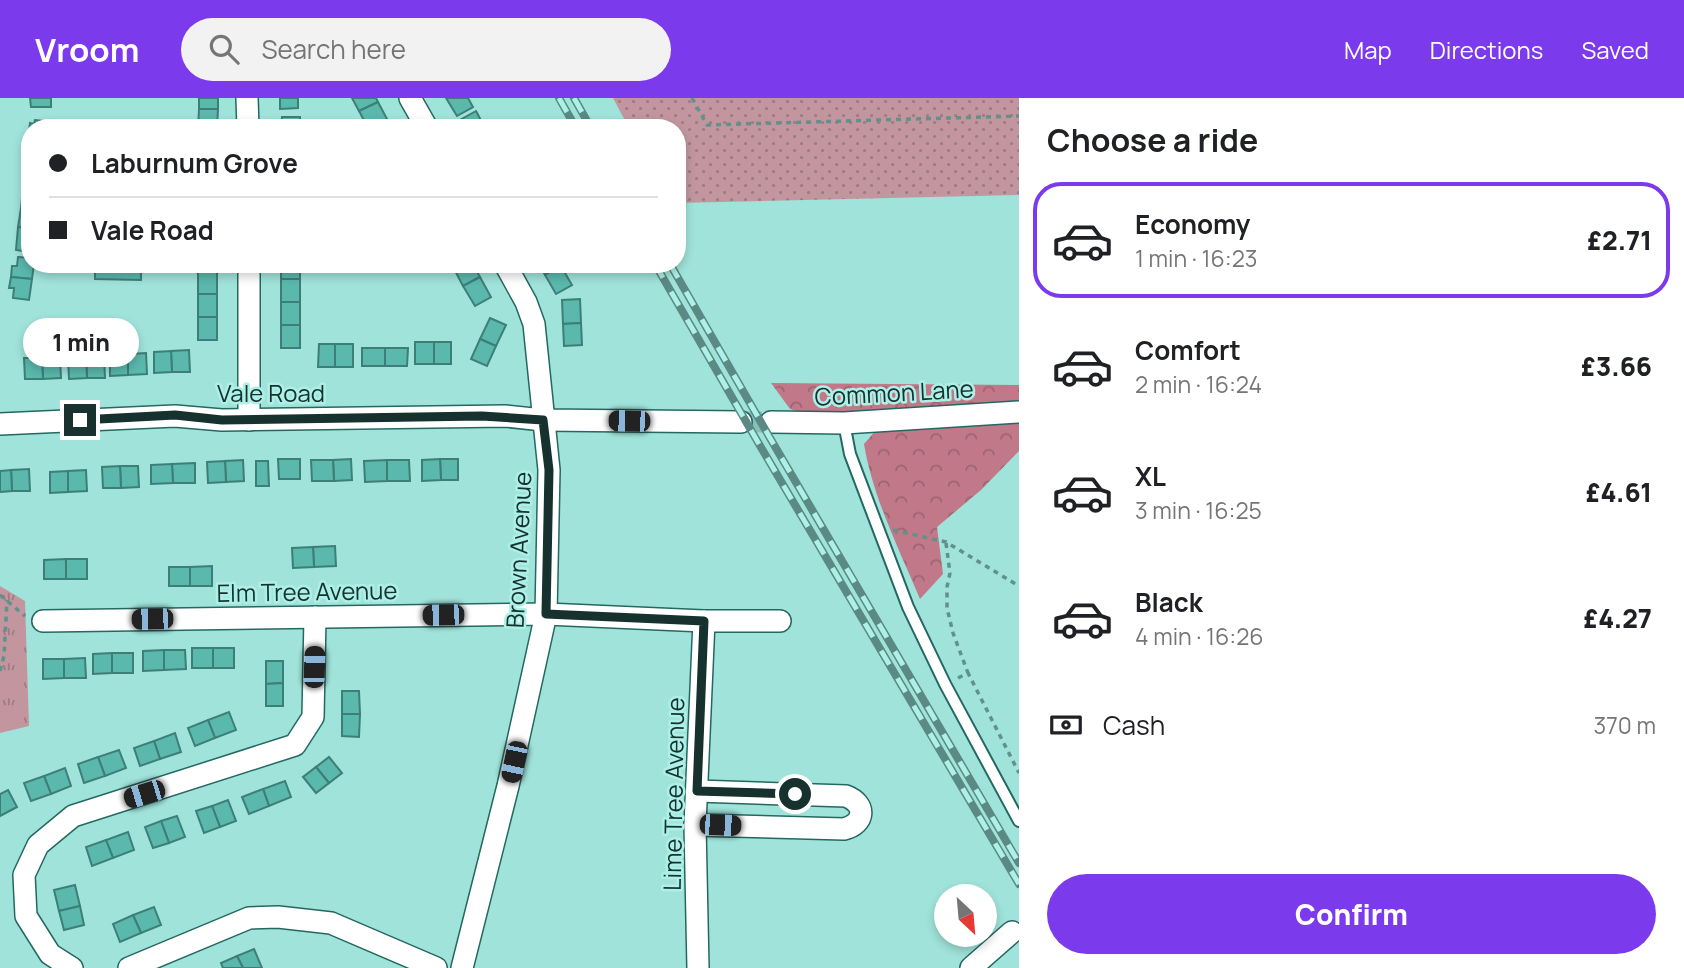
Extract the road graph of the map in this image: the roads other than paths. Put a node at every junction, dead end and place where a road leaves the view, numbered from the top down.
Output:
1 (247, 98) edge
2 (410, 98) edge
3 (248, 119) edge
4 (422, 119) edge
5 (249, 273) edge
6 (510, 273) edge
7 (1019, 412) edge
8 (249, 420) junction
9 (543, 420) junction
10 (741, 422) tunnel mouth
11 (771, 422) tunnel mouth
12 (844, 423) junction
13 (0, 424) edge
14 (546, 614) junction
15 (315, 617) junction
16 (43, 621) road end
17 (704, 621) junction
18 (780, 621) dead end
19 (697, 791) junction
20 (1019, 821) edge
21 (695, 825) junction
22 (1012, 932) dead end
23 (72, 968) edge
24 (129, 968) edge
25 (436, 968) edge
26 (462, 968) edge
27 (698, 968) edge
28 (971, 968) edge

1 - 3 street
2 - 4 street
5 - 8 street
6 - 9 street, Brown Avenue
7 - 12 street, Common Lane
8 - 9 street, Vale Road
8 - 13 street, Vale Road
9 - 10 street, Vale Road
9 - 14 street, Brown Avenue
11 - 12 street, Common Lane
12 - 20 lane
14 - 15 street, Elm Tree Avenue
14 - 17 street, Elm Tree Avenue
14 - 26 street, Brown Avenue
15 - 16 street, Elm Tree Avenue
15 - 23 street
17 - 18 street, Elm Tree Avenue
17 - 19 street, Lime Tree Avenue
19 - 21 street, Lime Tree Avenue
19 - 21 street
21 - 27 street, Lime Tree Avenue
22 - 28 street
24 - 25 street

